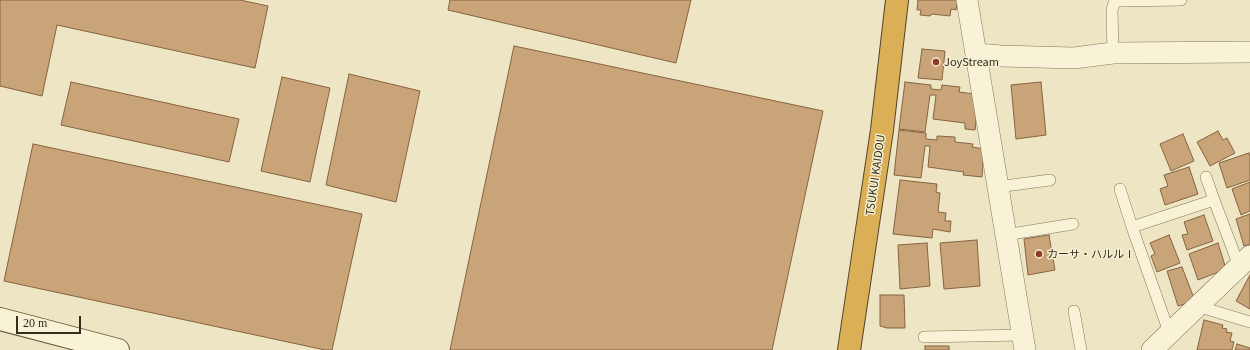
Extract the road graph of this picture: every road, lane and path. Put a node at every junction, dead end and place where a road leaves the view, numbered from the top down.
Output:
1 (897, 0) edge
2 (967, 0) edge
3 (1181, 0) edge
4 (1250, 52) edge
5 (1112, 53) junction
6 (977, 54) junction
7 (1206, 177) dead end
8 (1050, 180) dead end
9 (997, 187) junction
10 (1120, 189) dead end
11 (1214, 200) junction
12 (1073, 224) dead end
13 (1132, 227) junction
14 (1005, 235) junction
15 (1244, 261) edge
16 (1197, 306) junction
17 (1074, 311) dead end
18 (0, 319) edge
19 (1250, 322) edge
20 (1169, 332) junction
21 (924, 337) dead end
22 (1023, 343) edge
23 (118, 350) edge
24 (849, 350) edge
25 (1080, 350) edge
26 (1152, 350) edge

1 - 24 highway, TSUKUI KAIDOU
2 - 6 street
3 - 5 lane
4 - 5 street
5 - 6 street
6 - 9 street
7 - 11 lane
8 - 9 lane
9 - 14 street
10 - 13 lane
11 - 13 lane
11 - 15 lane
12 - 14 lane
13 - 20 lane
14 - 22 street
15 - 16 street
16 - 19 lane
16 - 20 street
17 - 25 lane
18 - 23 street
20 - 26 street
21 - 22 lane

